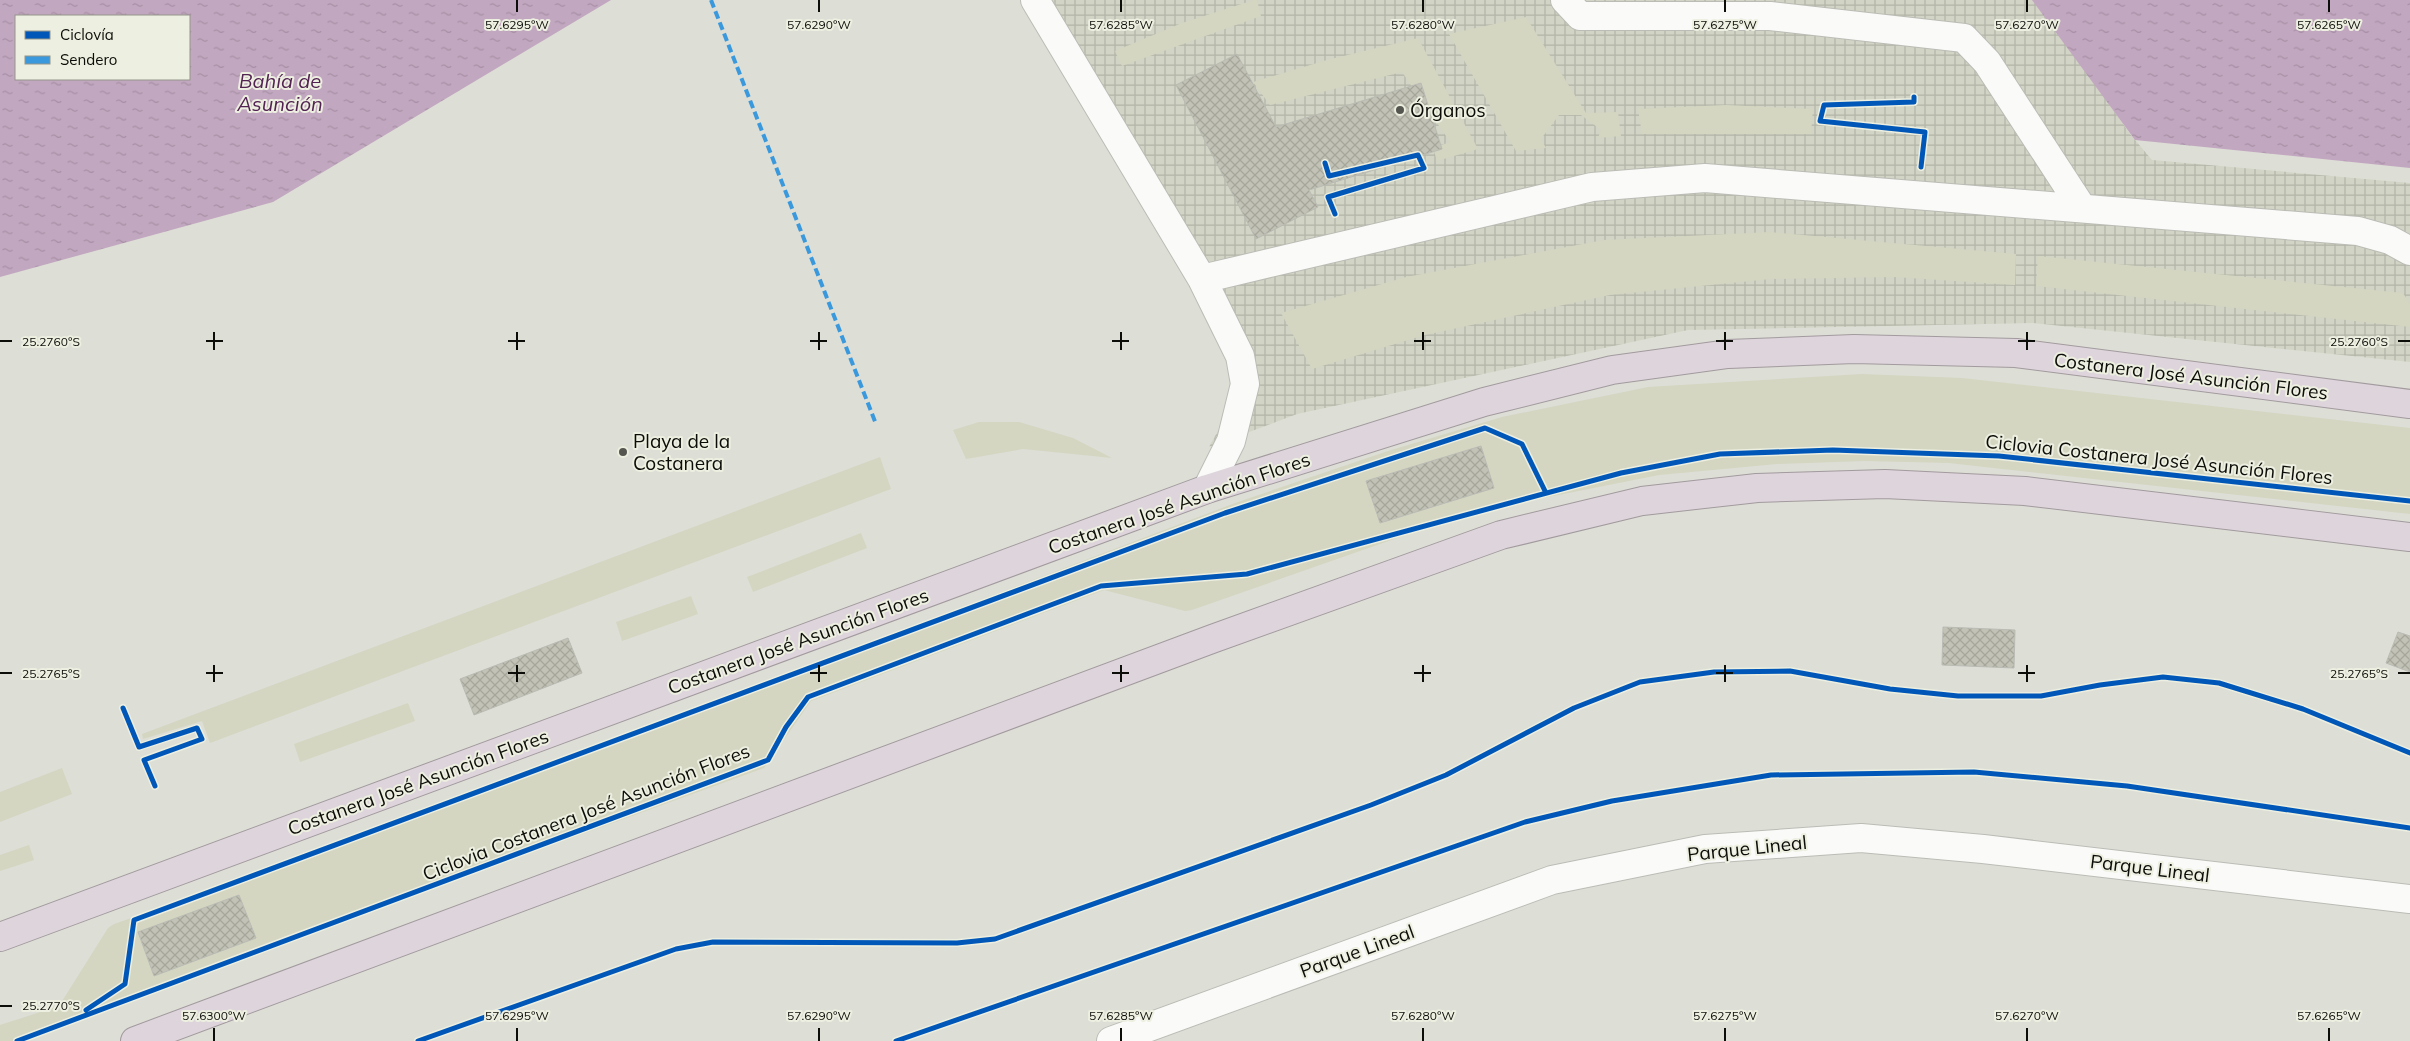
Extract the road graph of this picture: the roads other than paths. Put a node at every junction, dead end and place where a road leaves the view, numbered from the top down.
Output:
1 (1035, 0) edge
2 (1565, 0) edge
3 (2082, 208) junction
4 (2410, 251) edge
5 (1202, 279) junction
6 (2410, 404) edge
7 (1207, 489) junction
8 (2410, 537) edge
9 (2410, 898) edge
10 (0, 937) edge
11 (135, 1041) edge
12 (1112, 1041) edge

1 - 5 street
2 - 3 street
3 - 4 street
3 - 5 street
5 - 7 street
6 - 7 highway, Costanera José Asunción Flores
7 - 10 highway, Costanera José Asunción Flores
8 - 11 highway
9 - 12 street, Parque Lineal

